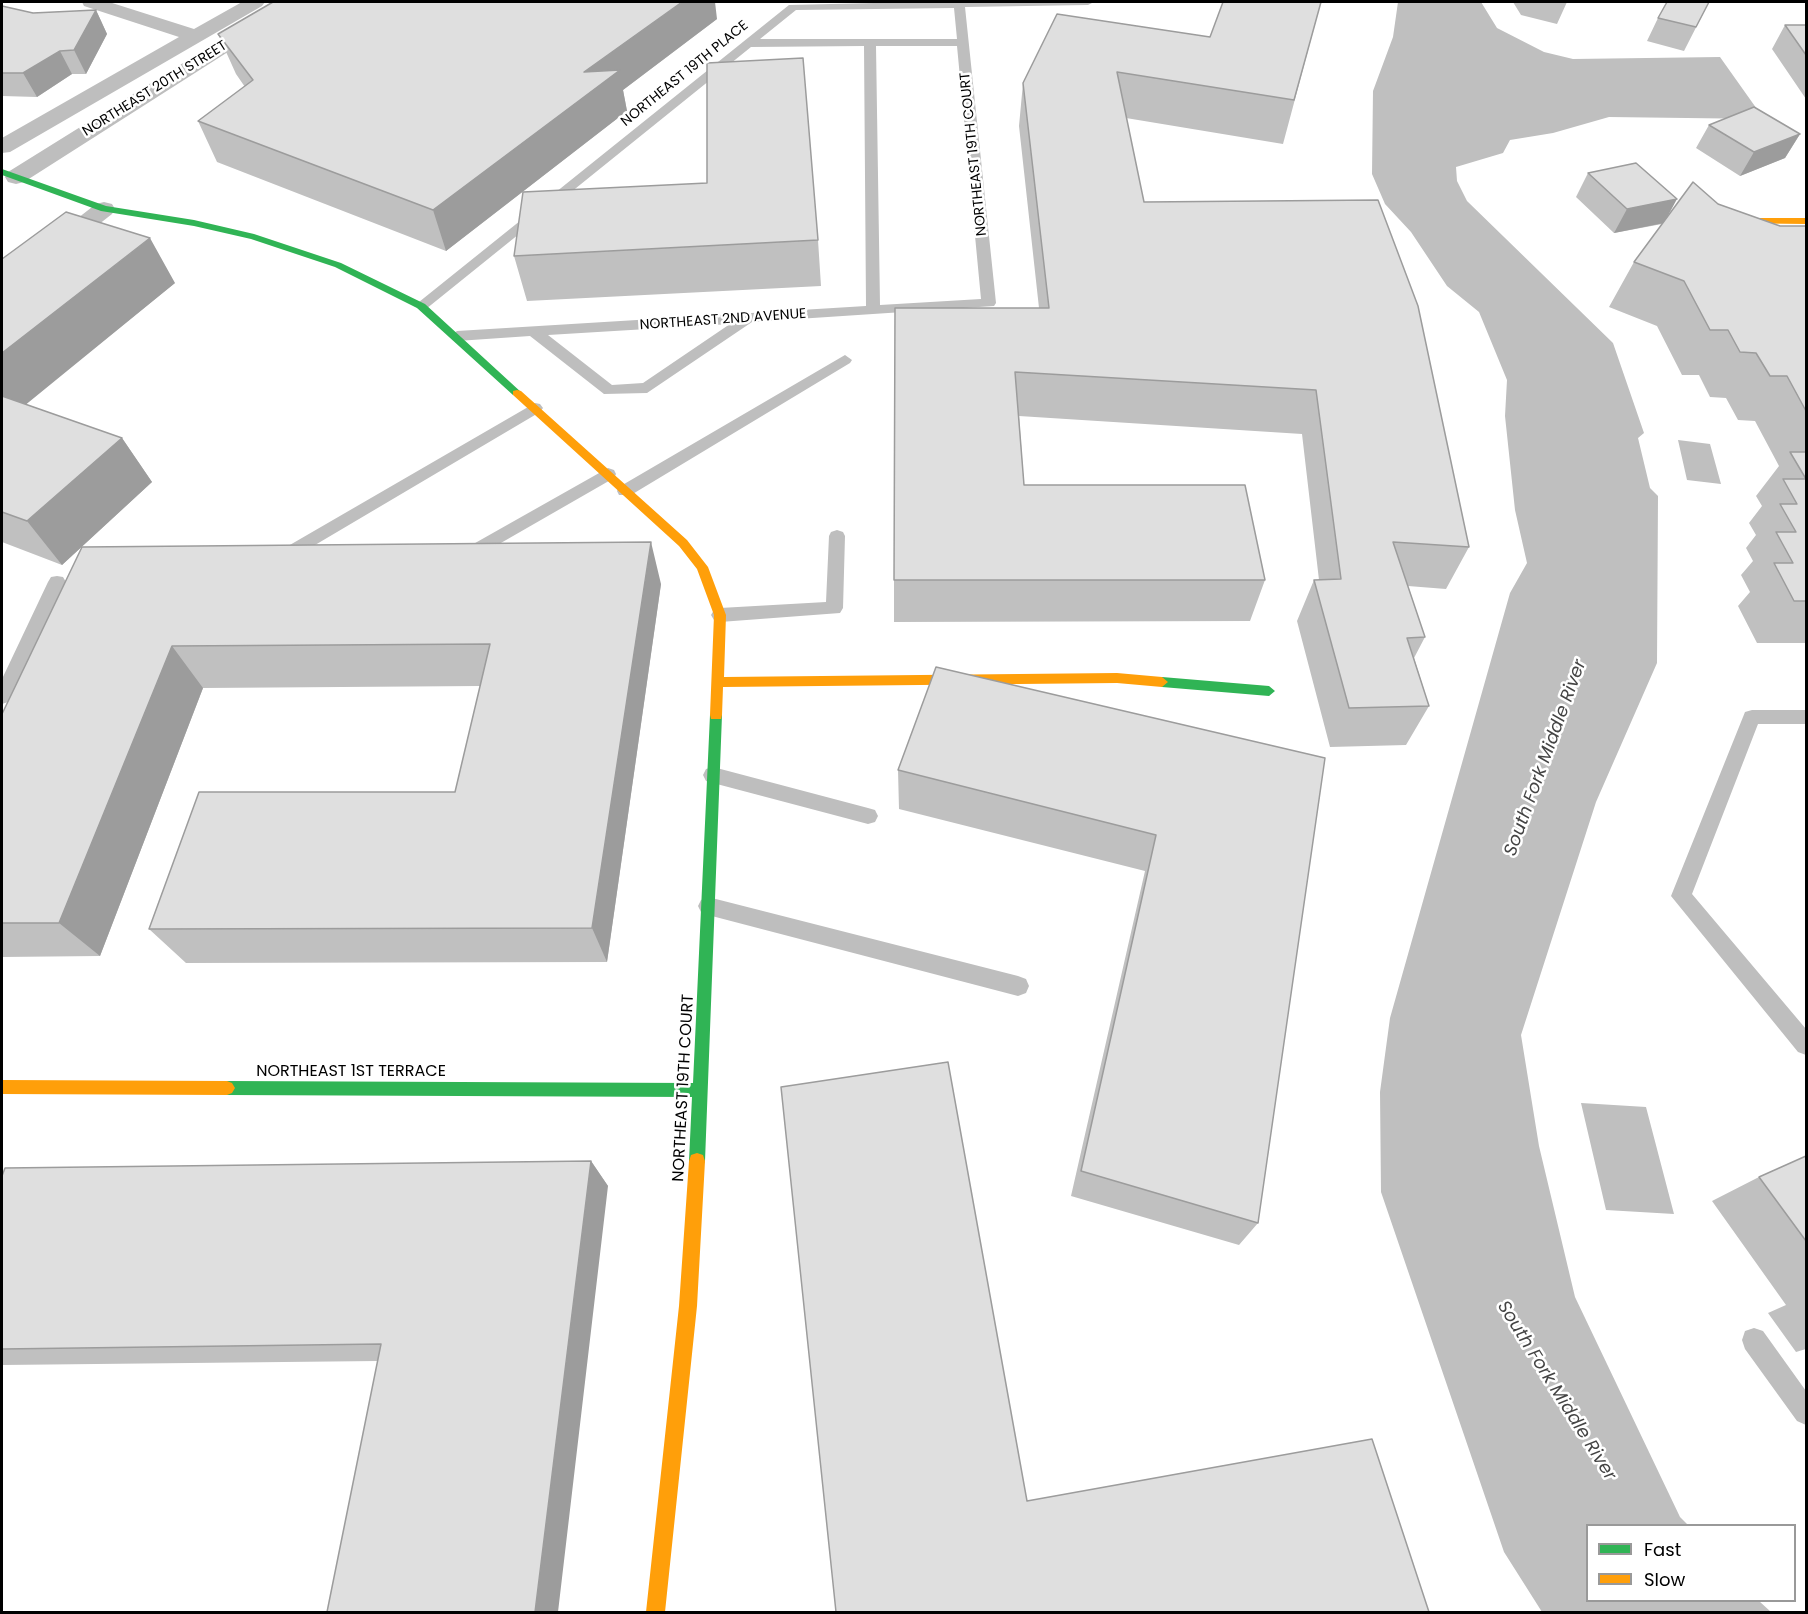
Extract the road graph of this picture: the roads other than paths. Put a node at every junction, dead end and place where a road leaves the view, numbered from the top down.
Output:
1 (91, 2) edge
2 (255, 2) edge
3 (293, 2) edge
4 (1088, 2) edge
5 (959, 5) junction
6 (195, 36) junction
7 (963, 42) junction
8 (747, 43) junction
9 (870, 43) junction
10 (2, 147) edge
11 (9, 174) edge
12 (104, 209) junction
13 (1715, 221) edge
14 (1806, 221) edge
15 (2, 288) edge
16 (989, 303) joint
17 (421, 306) junction
18 (873, 310) junction
19 (749, 318) junction
20 (533, 331) junction
21 (457, 336) junction
22 (845, 360) dead end
23 (535, 408) junction
24 (608, 474) junction
25 (625, 490) junction
26 (837, 536) dead end
27 (282, 557) edge
28 (448, 567) edge
29 (57, 582) dead end
30 (720, 615) junction
31 (717, 682) junction
32 (1269, 691) dead end
33 (2, 697) edge
34 (1806, 717) edge
35 (713, 775) junction
36 (868, 816) dead end
37 (708, 906) junction
38 (1018, 986) dead end
39 (1806, 1045) edge
40 (2, 1087) edge
41 (701, 1090) junction
42 (1754, 1340) dead end
43 (1806, 1412) edge
44 (655, 1612) edge

1 - 6 street
2 - 6 street, NORTHEAST 20TH STREET
3 - 11 street, NORTHEAST 20TH STREET
4 - 5 lane, NORTHEAST 19TH PLACE
5 - 7 lane, NORTHEAST 19TH COURT
5 - 8 lane, NORTHEAST 19TH PLACE
6 - 10 street, NORTHEAST 20TH STREET
7 - 9 lane
7 - 16 lane, NORTHEAST 19TH COURT
8 - 9 lane
8 - 17 lane, NORTHEAST 19TH PLACE
9 - 18 lane
11 - 12 street
12 - 15 street
12 - 17 street
13 - 14 street
16 - 18 lane, NORTHEAST 2ND AVENUE
17 - 21 street
18 - 19 lane, NORTHEAST 2ND AVENUE
19 - 20 lane, NORTHEAST 2ND AVENUE
19 - 20 lane
20 - 21 lane, NORTHEAST 2ND AVENUE
21 - 23 street
22 - 25 lane
23 - 24 street
23 - 27 lane
24 - 25 street
24 - 28 lane
25 - 30 street, NORTHEAST 19TH COURT
26 - 30 lane
29 - 33 lane
30 - 31 street, NORTHEAST 19TH COURT
31 - 32 street
31 - 35 street, NORTHEAST 19TH COURT
34 - 39 lane
35 - 36 lane
35 - 37 street, NORTHEAST 19TH COURT
37 - 38 lane
37 - 41 street, NORTHEAST 19TH COURT
40 - 41 street, NORTHEAST 1ST TERRACE
41 - 44 street, NORTHEAST 19TH COURT
42 - 43 lane

